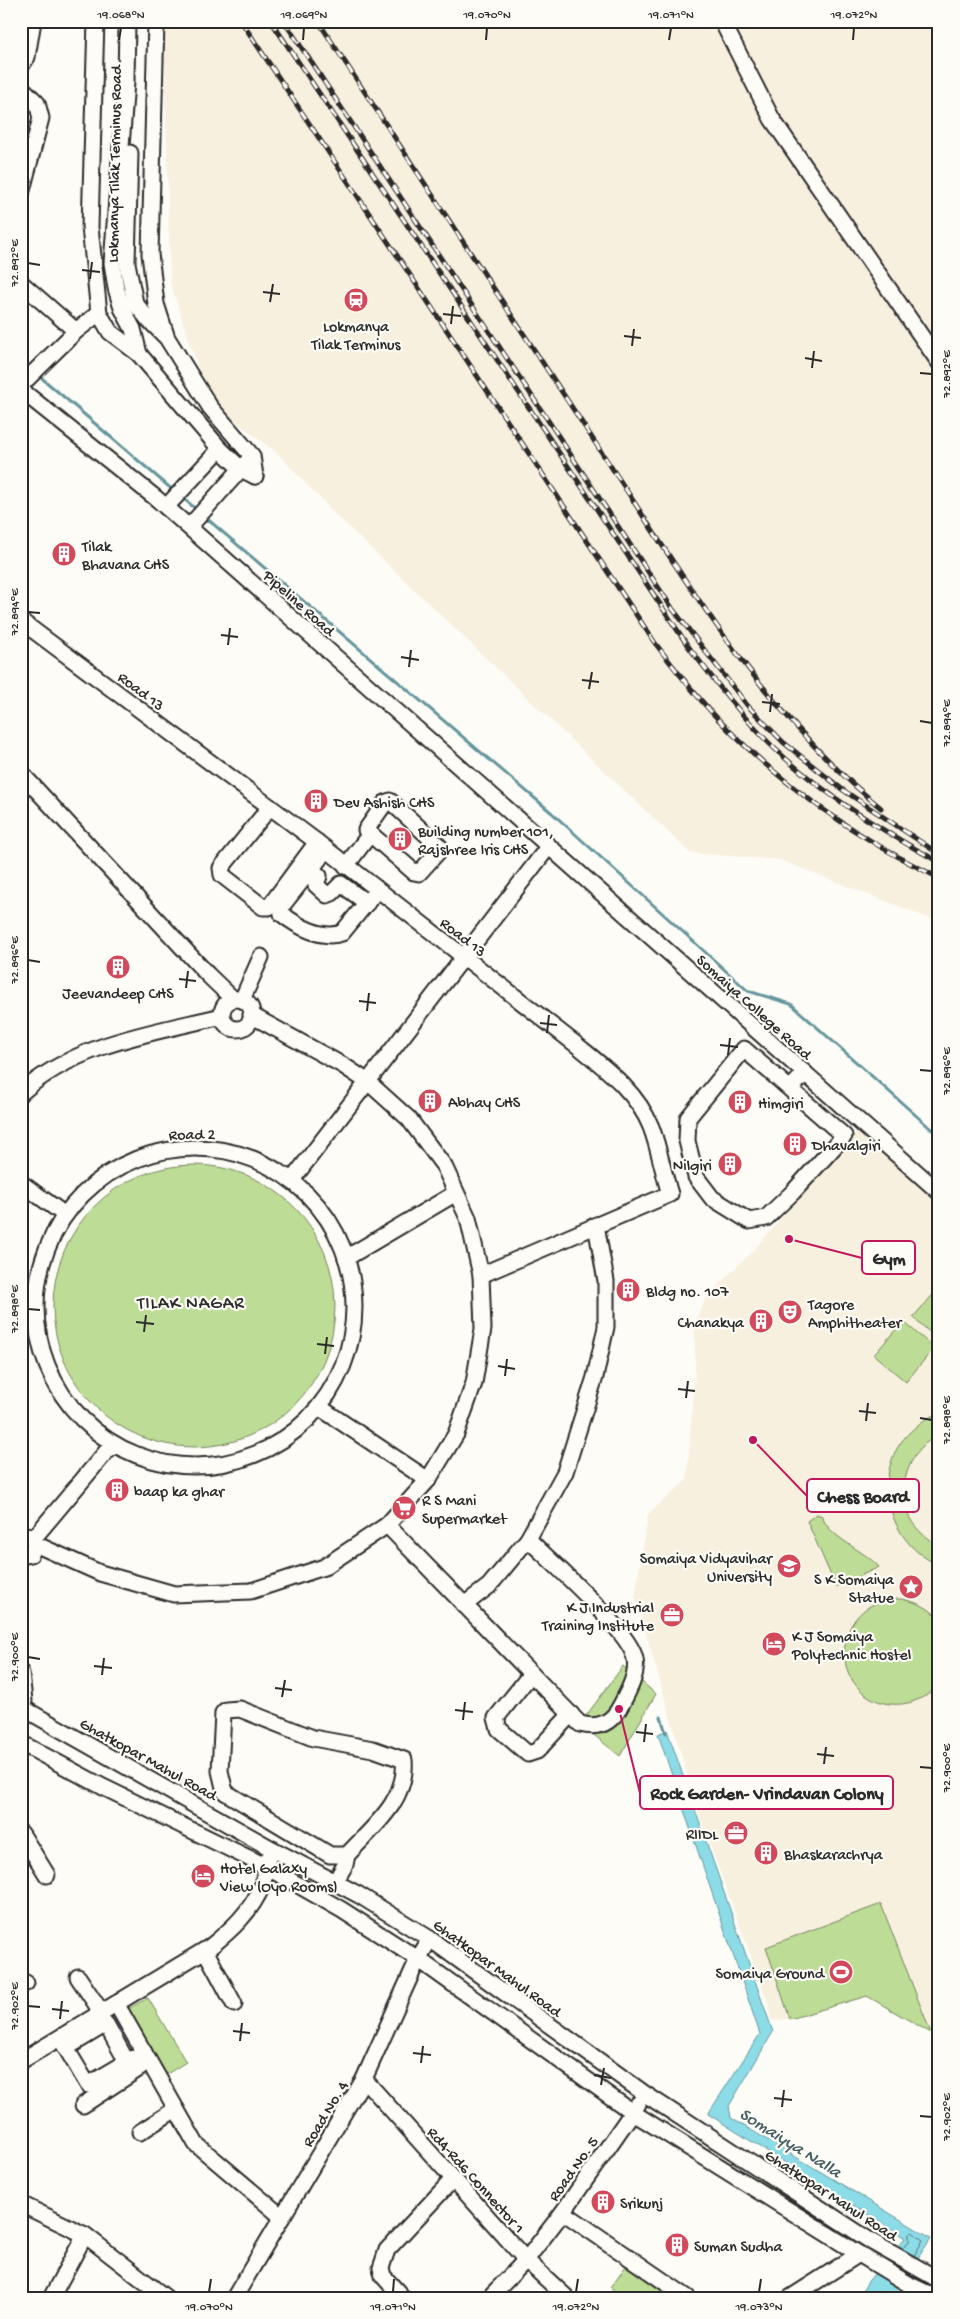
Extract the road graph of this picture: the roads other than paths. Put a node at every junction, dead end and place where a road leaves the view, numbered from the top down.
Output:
1 (33, 21) edge
2 (96, 21) edge
3 (127, 21) edge
4 (134, 21) edge
5 (156, 21) edge
6 (722, 21) edge
7 (21, 66) edge
8 (21, 87) edge
9 (21, 194) edge
10 (21, 283) edge
11 (99, 313) junction
12 (76, 331) junction
13 (167, 338) junction
14 (140, 354) junction
15 (939, 362) edge
16 (22, 386) edge
17 (220, 449) junction
18 (252, 456) junction
19 (241, 468) junction
20 (176, 497) junction
21 (197, 517) junction
22 (21, 621) edge
23 (21, 773) edge
24 (270, 808) junction
25 (370, 834) junction
26 (322, 846) junction
27 (549, 846) junction
28 (346, 866) junction
29 (311, 869) junction
30 (377, 890) junction
31 (367, 903) junction
32 (261, 957) dead end
33 (463, 958) junction
34 (230, 1006) junction
35 (251, 1015) junction
36 (759, 1032) junction
37 (744, 1049) junction
38 (805, 1074) junction
39 (368, 1082) junction
40 (23, 1088) edge
41 (790, 1089) junction
42 (858, 1120) junction
43 (844, 1136) junction
44 (292, 1180) junction
45 (21, 1183) edge
46 (939, 1192) edge
47 (456, 1193) junction
48 (64, 1215) junction
49 (596, 1225) junction
50 (346, 1258) junction
51 (481, 1275) junction
52 (319, 1407) junction
53 (113, 1447) junction
54 (428, 1480) junction
55 (387, 1525) junction
56 (30, 1539) edge
57 (528, 1539) junction
58 (21, 1556) edge
59 (464, 1605) junction
60 (21, 1674) edge
61 (531, 1674) junction
62 (22, 1709) edge
63 (571, 1714) junction
64 (21, 1743) edge
65 (21, 1833) edge
66 (272, 1849) junction
67 (347, 1855) junction
68 (265, 1866) junction
69 (47, 1875) dead end
70 (335, 1882) junction
71 (430, 1939) junction
72 (205, 1950) junction
73 (418, 1959) junction
74 (78, 1977) dead end
75 (234, 2004) dead end
76 (117, 2005) junction
77 (102, 2014) junction
78 (552, 2027) junction
79 (63, 2043) junction
80 (539, 2045) junction
81 (147, 2057) junction
82 (21, 2061) edge
83 (127, 2062) junction
84 (364, 2080) junction
85 (645, 2094) junction
86 (83, 2105) dead end
87 (176, 2110) junction
88 (632, 2112) junction
89 (140, 2132) dead end
90 (453, 2179) junction
91 (21, 2204) edge
92 (563, 2212) junction
93 (282, 2217) junction
94 (85, 2235) junction
95 (859, 2254) junction
96 (526, 2260) junction
97 (939, 2280) edge
98 (51, 2298) edge
99 (166, 2298) edge
100 (234, 2298) edge
101 (403, 2298) edge
102 (489, 2298) edge
103 (567, 2298) edge
104 (688, 2298) edge
105 (790, 2298) edge
106 (937, 2298) edge

1 - 7 street
2 - 11 street
3 - 14 street, Lokmanya Tilak Terminus Road
4 - 13 street, Lokmanya Tilak Terminus Road
5 - 13 street
6 - 15 street
8 - 9 street
10 - 12 street
11 - 12 street
11 - 14 street
12 - 16 street
13 - 18 street, Lokmanya Tilak Terminus Road
14 - 17 street, Lokmanya Tilak Terminus Road
16 - 20 street, Pipeline Road
17 - 19 street, Lokmanya Tilak Terminus Road
17 - 20 street
18 - 19 street
18 - 19 street, Lokmanya Tilak Terminus Road
19 - 21 street
20 - 21 street, Pipeline Road
21 - 27 street, Pipeline Road
22 - 24 street, Road 13
23 - 34 street
24 - 26 street, Road 13
24 - 26 street
25 - 25 street
25 - 28 street
26 - 28 street, Road 13
26 - 29 street
27 - 33 street
27 - 36 street, Somaiya College Road
28 - 30 street, Road 13
29 - 31 street
29 - 31 street
30 - 31 street
30 - 33 street, Road 13
32 - 34 street
33 - 39 street
33 - 49 street, Road 13
34 - 35 street
34 - 35 street
34 - 40 street
35 - 39 street
36 - 37 street
36 - 38 street, Somaiya College Road
37 - 41 street
37 - 43 street
38 - 41 street
38 - 42 street, Somaiya College Road
39 - 44 street
39 - 47 street
41 - 43 street
42 - 43 street
42 - 46 street, Somaiya College Road
44 - 48 street, Road 2
44 - 50 street, Road 2
45 - 48 street
47 - 50 street
47 - 51 street
48 - 53 street, Road 2
49 - 51 street, Road 13
49 - 57 street
50 - 52 street, Road 2
51 - 54 street
52 - 53 street, Road 2
52 - 54 street
53 - 56 street
54 - 55 street
55 - 56 street
55 - 59 street
56 - 58 street
57 - 59 street
57 - 63 street
59 - 61 street
60 - 62 street
61 - 63 street
61 - 63 street
62 - 66 street, Ghatkopar Mahul Road
64 - 68 street
65 - 69 street
66 - 68 street
66 - 70 street, Ghatkopar Mahul Road
67 - 67 street
67 - 70 street
68 - 72 street
68 - 73 street
70 - 71 street, Ghatkopar Mahul Road
71 - 73 street, Road No. 4
71 - 78 street, Ghatkopar Mahul Road
72 - 75 street
72 - 76 street
73 - 80 street
73 - 84 street, Road No. 4
74 - 77 street
76 - 77 street
76 - 81 street
77 - 79 street
78 - 80 street
78 - 85 street, Ghatkopar Mahul Road
79 - 82 street
79 - 83 street
79 - 83 street
80 - 88 street
81 - 83 street
81 - 86 street
81 - 87 street
84 - 90 street, Rd4-Rd6 Connector 1
84 - 93 street, Road No. 4
85 - 88 street, Road No. 5
85 - 97 street, Ghatkopar Mahul Road
87 - 89 street
87 - 93 street
88 - 92 street, Road No. 5
88 - 95 street
90 - 96 street, Rd4-Rd6 Connector 1
90 - 101 street
91 - 94 street
92 - 96 street, Road No. 5
92 - 104 street
93 - 100 street, Road No. 4
94 - 98 street
94 - 99 street
95 - 105 street
95 - 106 street
96 - 102 street, Road No. 5
96 - 103 street, Rd4-Rd6 Connector 1

